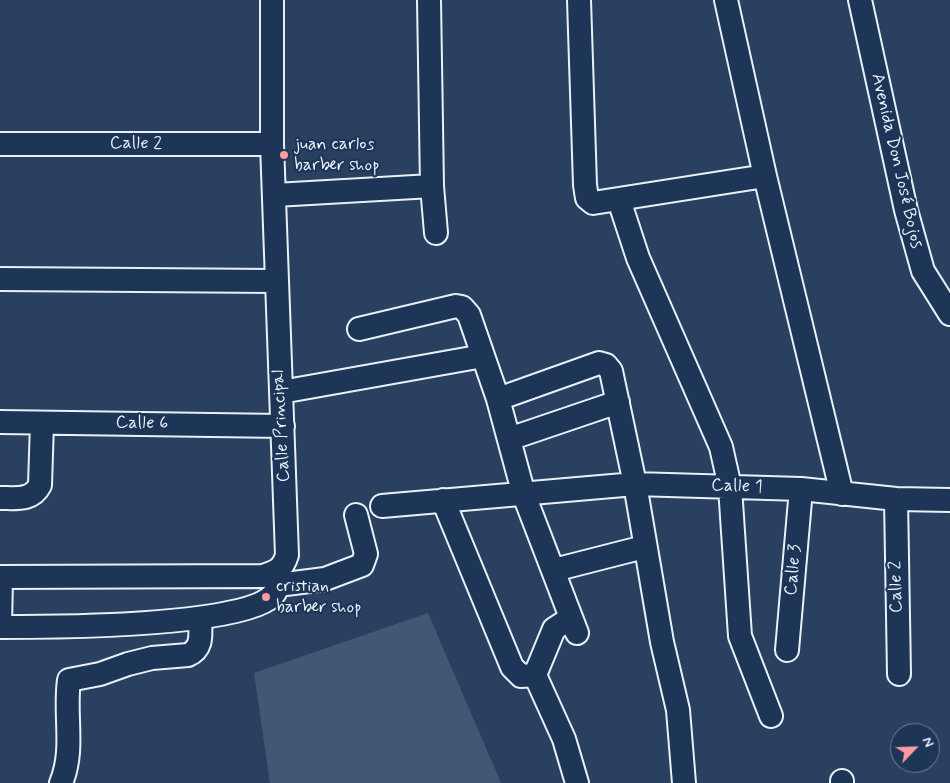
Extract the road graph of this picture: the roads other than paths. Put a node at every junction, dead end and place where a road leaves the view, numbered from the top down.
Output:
1 (272, 0) edge
2 (429, 0) edge
3 (580, 0) edge
4 (726, 0) edge
5 (860, 0) edge
6 (0, 144) edge
7 (272, 144) junction
8 (766, 176) junction
9 (432, 186) junction
10 (275, 195) junction
11 (619, 200) junction
12 (436, 233) dead end
13 (0, 279) edge
14 (276, 281) junction
15 (950, 314) edge
16 (359, 328) dead end
17 (483, 356) junction
18 (281, 392) junction
19 (498, 399) junction
20 (618, 402) junction
21 (0, 422) edge
22 (42, 423) junction
23 (283, 426) junction
24 (509, 440) junction
25 (635, 484) junction
26 (730, 487) junction
27 (801, 489) junction
28 (842, 494) junction
29 (524, 495) junction
30 (0, 498) edge
31 (896, 499) junction
32 (443, 500) junction
33 (950, 500) edge
34 (382, 506) dead end
35 (356, 515) dead end
36 (644, 547) junction
37 (554, 570) junction
38 (1, 577) edge
39 (278, 578) junction
40 (200, 618) junction
41 (0, 627) edge
42 (787, 650) dead end
43 (898, 674) dead end
44 (535, 675) junction
45 (771, 716) dead end
46 (61, 783) edge
47 (577, 783) edge
48 (684, 783) edge

1 - 7 street, Calle Principal
2 - 9 street
3 - 11 street
4 - 8 street
5 - 15 street, Avenida Don José Bojos
6 - 7 street, Calle 2
7 - 10 street, Calle Principal
8 - 11 street
8 - 28 street
9 - 10 street
9 - 12 street
10 - 14 street, Calle Principal
11 - 26 street
13 - 14 street
14 - 18 street, Calle Principal
16 - 17 street
17 - 18 street
17 - 19 street
18 - 23 street, Calle Principal
19 - 20 street
19 - 24 street
20 - 24 street
20 - 25 street
21 - 22 street, Calle 6
22 - 23 street, Calle 6
22 - 30 street
23 - 39 street, Calle Principal
24 - 29 street
25 - 26 street, Calle 1
25 - 29 street, Calle 1
25 - 36 street
26 - 27 street, Calle 1
26 - 45 street
27 - 28 street, Calle 1
27 - 42 street, Calle 3
28 - 31 street, Calle 1
29 - 32 street, Calle 1
29 - 37 street
31 - 33 street, Calle 1
31 - 43 street, Calle 2
32 - 34 street, Calle 1
32 - 44 street
35 - 39 street
36 - 37 street
36 - 48 street
37 - 44 street
38 - 39 street
38 - 41 street
39 - 40 street, Calle Principal
40 - 41 street, Calle Principal
40 - 46 street
44 - 47 street

